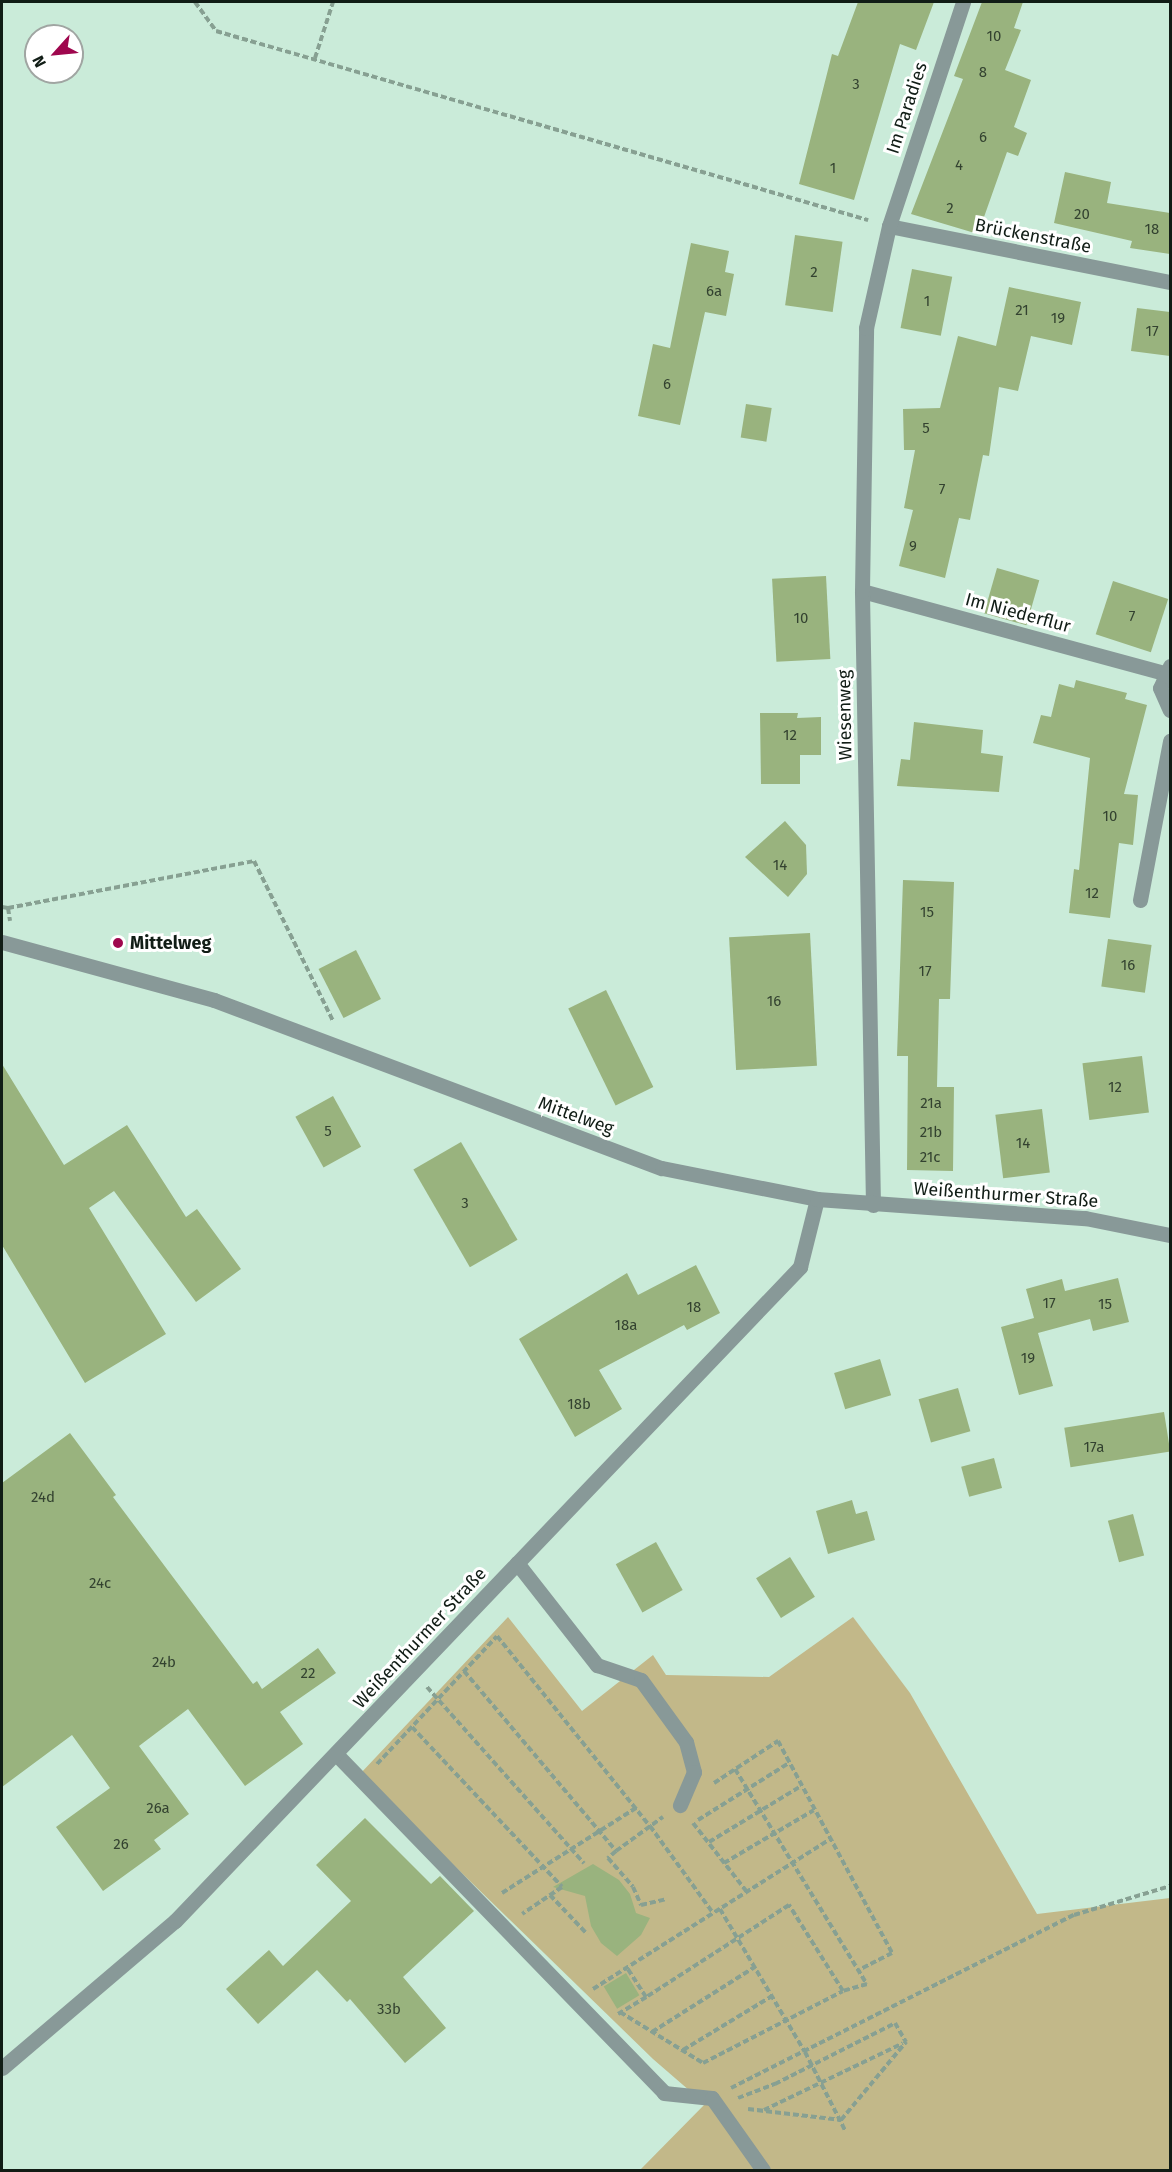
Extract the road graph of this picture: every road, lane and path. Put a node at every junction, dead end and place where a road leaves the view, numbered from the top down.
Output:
1 (195, 2) edge
2 (333, 2) edge
3 (963, 2) edge
4 (315, 58) junction
5 (889, 226) junction
6 (1170, 282) edge
7 (862, 591) junction
8 (1167, 670) edge
9 (1170, 710) edge
10 (1170, 741) edge
11 (1140, 900) dead end
12 (9, 908) dead end
13 (2, 942) edge
14 (348, 1052) junction
15 (817, 1199) junction
16 (873, 1205) junction
17 (1170, 1235) edge
18 (517, 1563) junction
19 (464, 1671) junction
20 (414, 1673) junction
21 (438, 1700) junction
22 (412, 1727) junction
23 (337, 1755) junction
24 (789, 1762) junction
25 (375, 1766) dead end
26 (735, 1769) junction
27 (801, 1786) junction
28 (746, 1789) junction
29 (680, 1805) junction
30 (636, 1808) junction
31 (814, 1810) junction
32 (760, 1811) junction
33 (693, 1822) junction
34 (650, 1826) junction
35 (599, 1831) junction
36 (774, 1834) junction
37 (830, 1839) junction
38 (709, 1842) junction
39 (571, 1849) junction
40 (616, 1851) junction
41 (584, 1863) dead end
42 (724, 1863) junction
43 (792, 1863) junction
44 (543, 1867) junction
45 (1170, 1886) edge
46 (747, 1892) junction
47 (502, 1893) dead end
48 (550, 1895) junction
49 (666, 1899) dead end
50 (720, 1909) junction
51 (713, 1913) junction
52 (522, 1914) dead end
53 (587, 1934) dead end
54 (738, 1938) junction
55 (755, 1967) junction
56 (627, 1968) junction
57 (858, 1970) junction
58 (596, 1987) junction
59 (843, 1991) junction
60 (772, 1996) junction
61 (602, 1997) dead end
62 (646, 1997) junction
63 (575, 2000) junction
64 (609, 2006) dead end
65 (620, 2012) junction
66 (787, 2020) junction
67 (652, 2032) junction
68 (906, 2042) junction
69 (683, 2050) junction
70 (805, 2052) junction
71 (812, 2065) junction
72 (2, 2068) edge
73 (821, 2083) junction
74 (715, 2102) junction
75 (762, 2111) junction
76 (841, 2120) junction
77 (845, 2130) dead end
78 (763, 2170) edge

1 - 4 path
2 - 4 path
3 - 5 street, Im Paradies
4 - 5 path
5 - 6 street, Brückenstraße
5 - 7 street, Wiesenweg
7 - 8 street, Im Niederflur
7 - 16 street, Wiesenweg
8 - 9 street, Im Niederflur
10 - 11 street
12 - 14 path
13 - 14 street, Mittelweg
14 - 15 street, Mittelweg
15 - 16 street, Mittelweg
15 - 18 street, Weißenthurmer Straße
16 - 17 street, Weißenthurmer Straße
18 - 20 street, Weißenthurmer Straße
18 - 29 street
19 - 21 path
19 - 30 path
19 - 35 path
20 - 21 path
20 - 23 street, Weißenthurmer Straße
21 - 22 path
21 - 39 path
22 - 25 path
22 - 44 path
23 - 63 street
23 - 72 street, Weißenthurmer Straße
24 - 26 path
24 - 27 path
24 - 28 path
26 - 28 path
26 - 29 path
27 - 31 path
27 - 32 path
28 - 32 path
28 - 33 path
29 - 33 path
29 - 34 path
30 - 34 path
30 - 35 path
31 - 36 path
31 - 37 path
32 - 36 path
32 - 38 path
33 - 38 path
34 - 40 path
34 - 51 path
35 - 39 path
35 - 40 path
36 - 42 path
36 - 43 path
37 - 43 path
37 - 57 path
38 - 42 path
39 - 41 path
39 - 44 path
40 - 49 path
42 - 46 path
43 - 46 path
43 - 57 path
44 - 47 path
44 - 48 path
45 - 70 path
46 - 50 path
48 - 52 path
48 - 53 path
50 - 51 path
50 - 54 path
51 - 56 path
54 - 55 path
54 - 59 path
54 - 62 path
55 - 60 path
55 - 67 path
56 - 58 path
56 - 62 path
57 - 59 path
58 - 61 path
58 - 63 path
59 - 66 path
60 - 66 path
60 - 69 path
62 - 65 path
63 - 74 street
64 - 65 path
65 - 67 path
66 - 69 path
66 - 70 path
67 - 69 path
68 - 71 path
68 - 73 path
68 - 76 path
70 - 71 path
70 - 74 path
71 - 73 path
71 - 74 path
73 - 75 path
73 - 76 path
74 - 75 path
74 - 78 street
75 - 76 path
76 - 77 path

